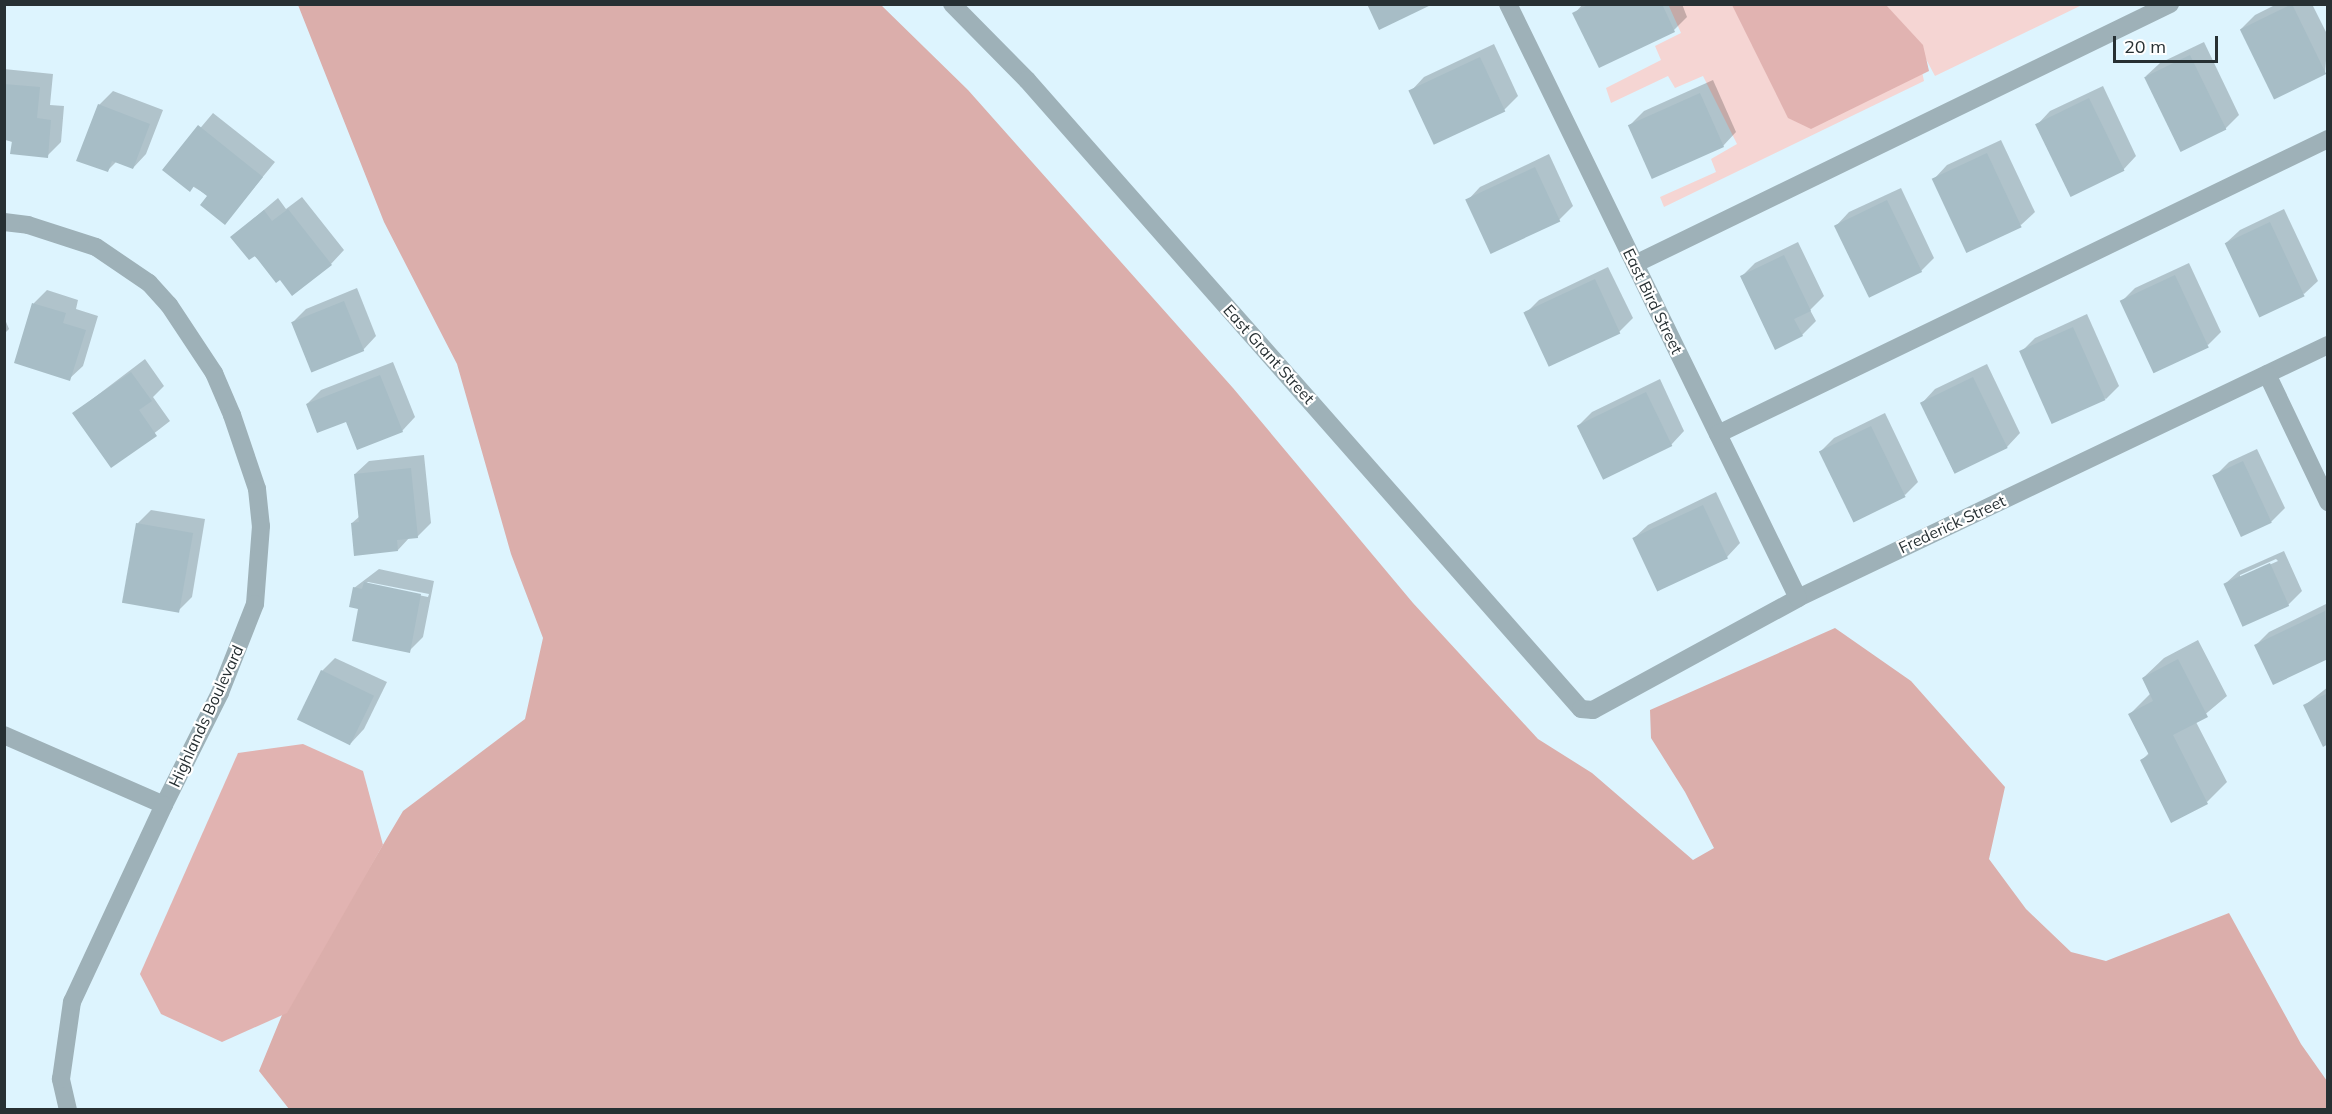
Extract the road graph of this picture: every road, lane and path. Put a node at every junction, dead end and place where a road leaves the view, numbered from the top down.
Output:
1 (952, 4) edge
2 (1508, 4) edge
3 (2170, 4) edge
4 (2328, 139) edge
5 (4, 222) edge
6 (1635, 264) junction
7 (2328, 345) edge
8 (2267, 374) junction
9 (1718, 434) junction
10 (2328, 502) edge
11 (1798, 598) junction
12 (1581, 709) joint
13 (4, 735) edge
14 (164, 805) junction
15 (68, 1110) edge

1 - 12 street, East Grant Street
2 - 6 street, East Bird Street
3 - 6 street
4 - 9 street
5 - 14 street, Highlands Boulevard
6 - 9 street, East Bird Street
7 - 8 street, Frederick Street
8 - 10 street
8 - 11 street, Frederick Street
9 - 11 street, East Bird Street
11 - 12 street, Frederick Street
13 - 14 street, Highlands Boulevard
14 - 15 street, Highlands Boulevard

